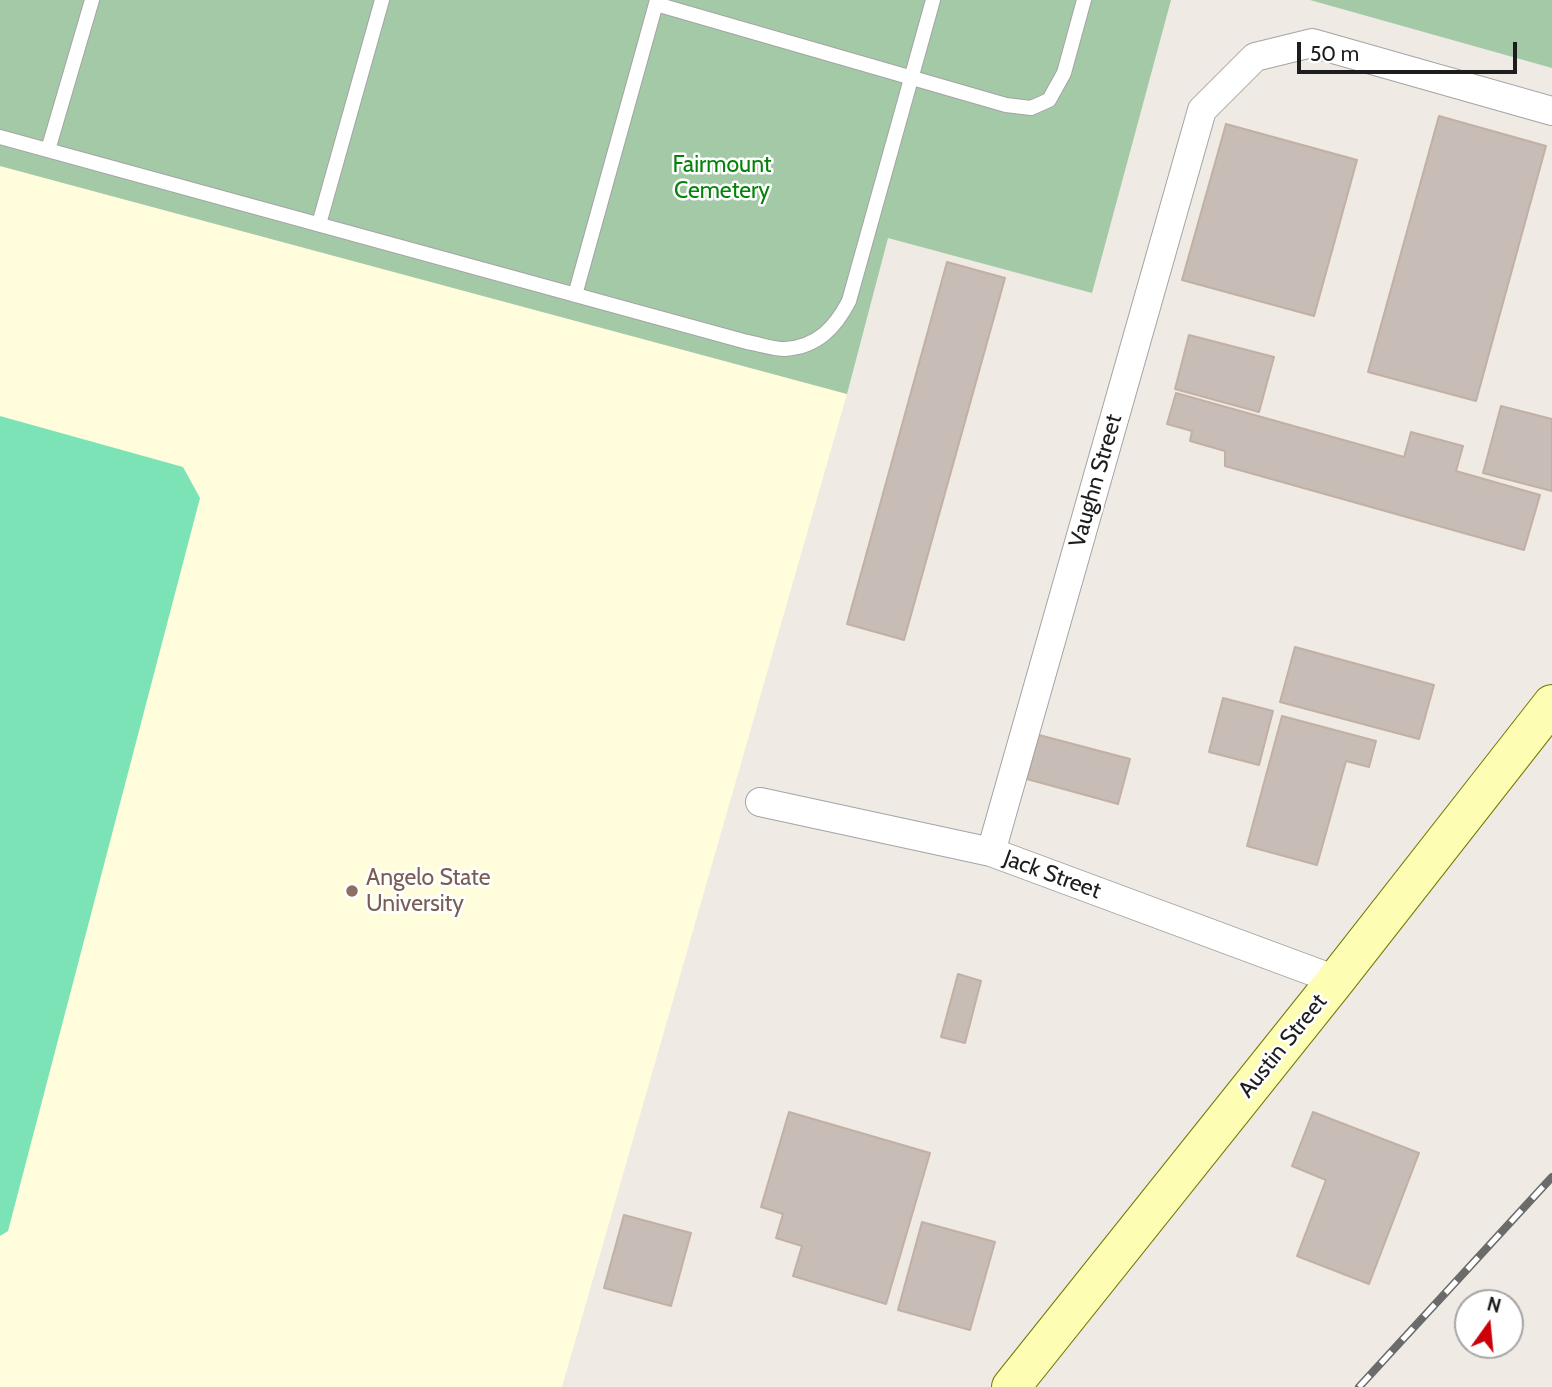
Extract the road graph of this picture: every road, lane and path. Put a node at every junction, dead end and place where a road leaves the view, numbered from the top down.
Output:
1 (92, 0) edge
2 (382, 0) edge
3 (933, 0) edge
4 (1084, 0) edge
5 (657, 2) edge
6 (911, 78) junction
7 (1552, 111) edge
8 (0, 137) edge
9 (48, 150) junction
10 (319, 224) junction
11 (575, 295) junction
12 (1552, 704) edge
13 (760, 802) dead end
14 (991, 852) junction
15 (1336, 980) junction
16 (1011, 1387) edge

1 - 9 lane
2 - 10 lane
3 - 6 lane
4 - 6 lane
5 - 6 lane
5 - 11 lane
6 - 11 lane
7 - 14 street, Vaughn Street
8 - 9 lane
9 - 10 lane
10 - 11 lane
12 - 15 street, Austin Street
13 - 14 street, Jack Street
14 - 15 street, Jack Street
15 - 16 street, Austin Street

